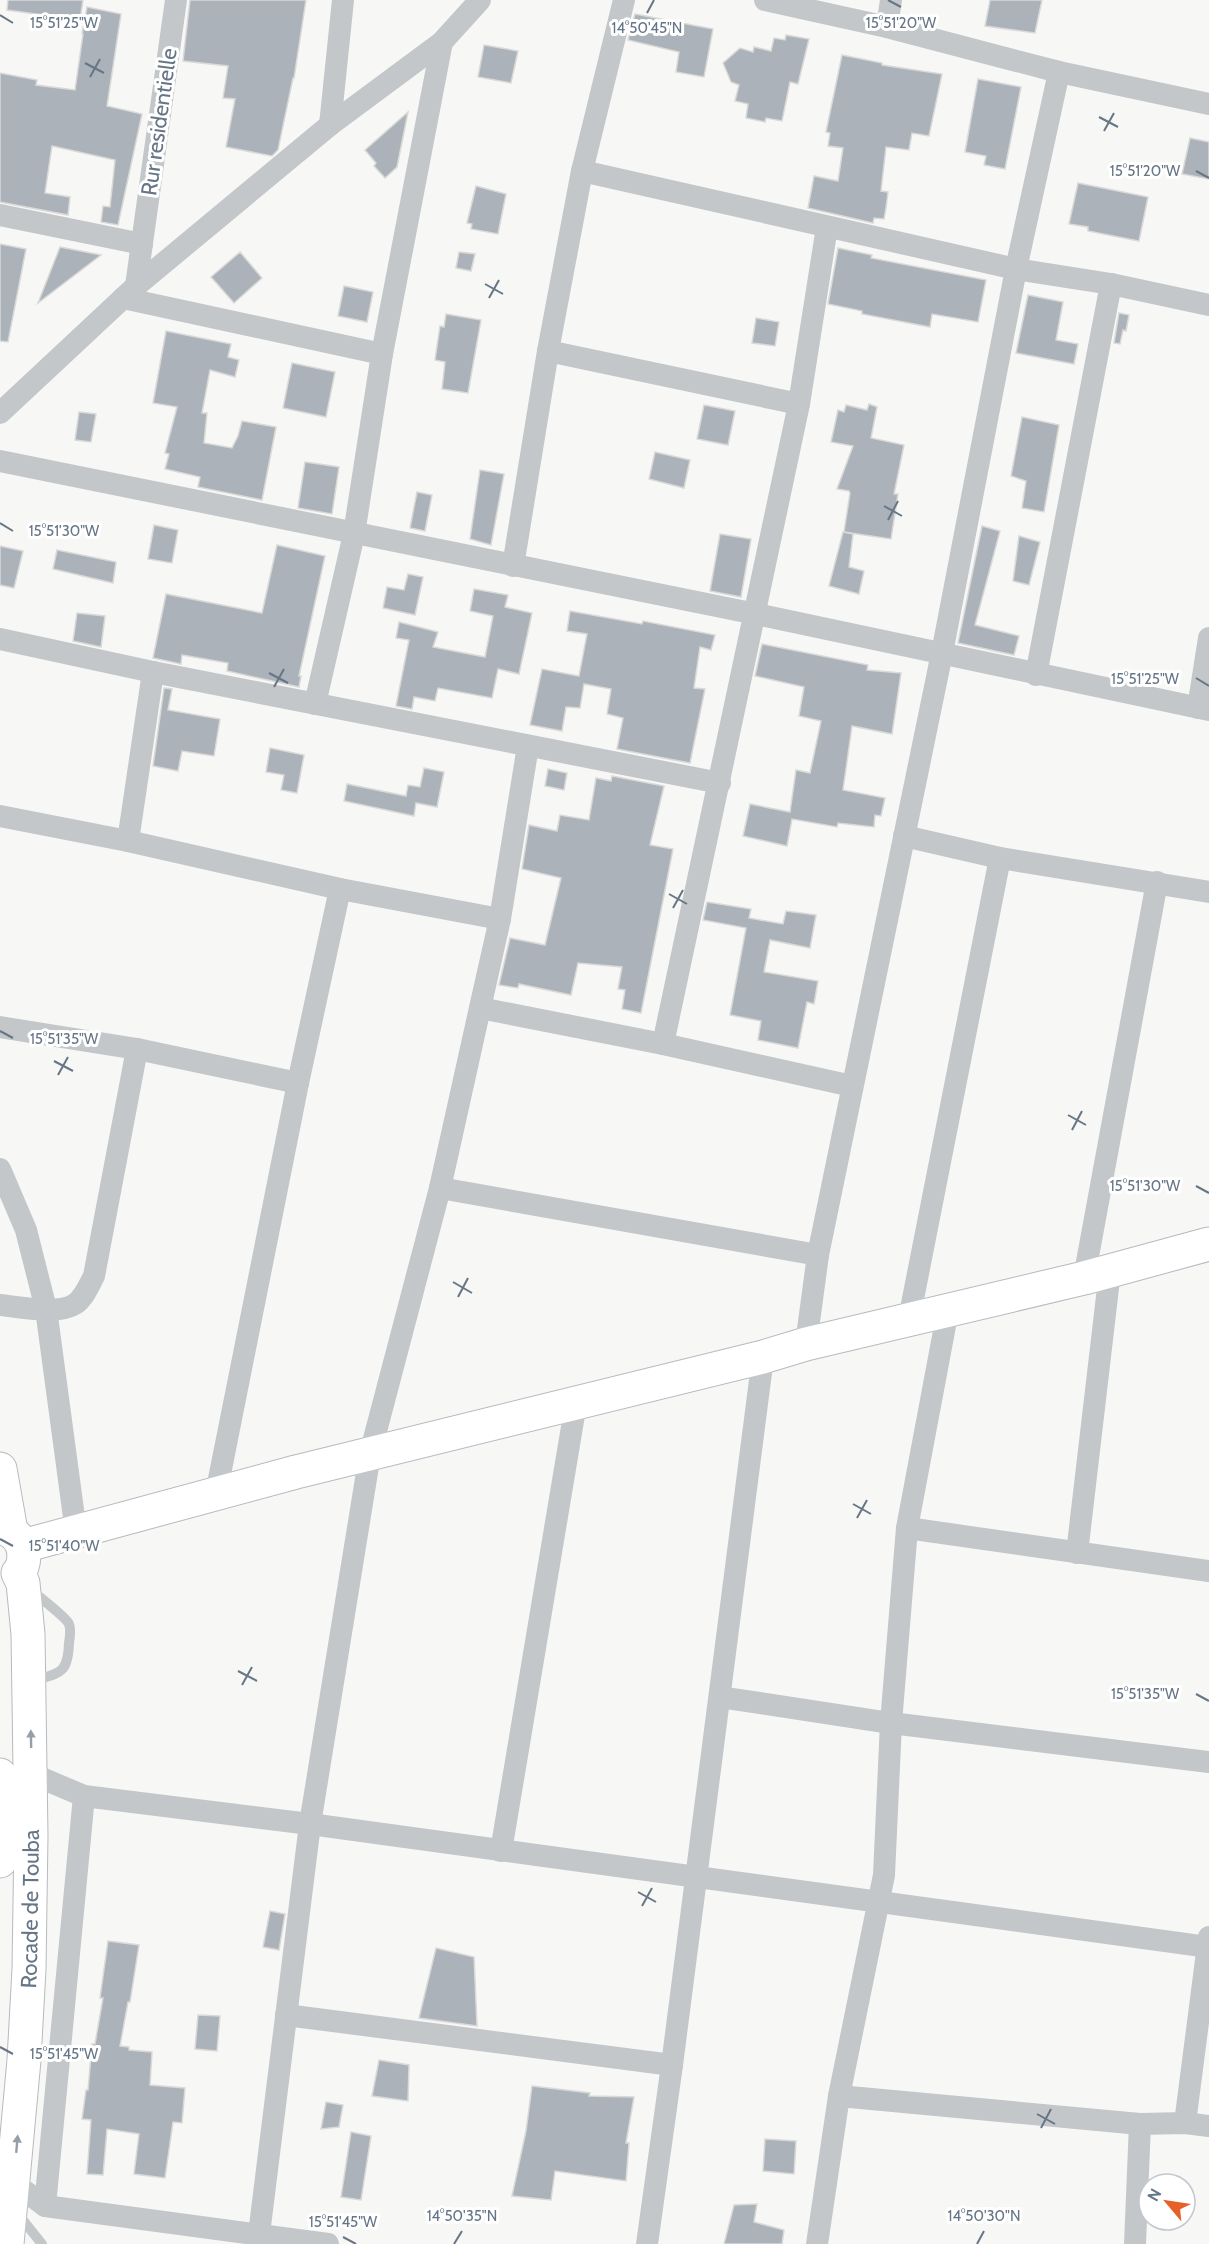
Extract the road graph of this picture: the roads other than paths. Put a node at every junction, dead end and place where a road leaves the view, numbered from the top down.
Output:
1 (176, 0) edge
2 (343, 0) edge
3 (480, 0) edge
4 (624, 0) edge
5 (765, 0) edge
6 (891, 0) edge
7 (887, 27) junction
8 (442, 42) junction
9 (1059, 72) junction
10 (1209, 104) edge
11 (330, 125) junction
12 (582, 171) junction
13 (0, 215) edge
14 (827, 227) junction
15 (142, 244) junction
16 (1016, 269) junction
17 (1111, 284) junction
18 (130, 292) junction
19 (1209, 306) edge
20 (548, 351) junction
21 (382, 354) junction
22 (800, 404) junction
23 (0, 413) edge
24 (0, 461) edge
25 (354, 534) junction
26 (513, 566) junction
27 (756, 614) junction
28 (1209, 638) edge
29 (0, 639) edge
30 (942, 653) junction
31 (153, 672) junction
32 (1036, 675) junction
33 (315, 704) junction
34 (1203, 709) edge
35 (528, 746) junction
36 (720, 783) junction
37 (0, 816) edge
38 (904, 836) junction
39 (128, 841) junction
40 (1000, 858) junction
41 (1157, 882) junction
42 (340, 889) junction
43 (1209, 892) edge
44 (500, 919) junction
45 (480, 1008) junction
46 (0, 1027) edge
47 (663, 1044) junction
48 (136, 1049) junction
49 (298, 1083) junction
50 (852, 1086) junction
51 (0, 1169) edge
52 (440, 1188) junction
53 (1209, 1244) edge
54 (818, 1255) junction
55 (1097, 1275) junction
56 (0, 1305) edge
57 (46, 1309) junction
58 (948, 1310) junction
59 (909, 1319) junction
60 (806, 1344) junction
61 (763, 1357) junction
62 (576, 1403) junction
63 (370, 1454) junction
64 (0, 1469) edge
65 (216, 1494) junction
66 (907, 1528) junction
67 (76, 1532) junction
68 (1077, 1554) junction
69 (12, 1557) edge
70 (1209, 1571) edge
71 (29, 1682) junction
72 (720, 1697) junction
73 (891, 1723) junction
74 (1209, 1762) edge
75 (16, 1774) edge
76 (84, 1797) junction
77 (310, 1824) junction
78 (501, 1851) junction
79 (0, 1861) edge
80 (696, 1878) junction
81 (880, 1903) junction
82 (1208, 1944) edge
83 (286, 2015) junction
84 (672, 2065) junction
85 (839, 2096) junction
86 (1185, 2123) junction
87 (1140, 2124) junction
88 (1209, 2126) edge
89 (12, 2194) junction
90 (45, 2206) junction
91 (259, 2234) junction
92 (8, 2244) edge
93 (42, 2244) edge
94 (328, 2244) edge
95 (647, 2244) edge
96 (817, 2244) edge
97 (1135, 2244) edge

1 - 15 street, Rur residentielle
2 - 11 street
3 - 8 street
4 - 12 street
5 - 7 street
6 - 7 street
7 - 9 street
8 - 11 street
8 - 21 street
9 - 10 street
9 - 16 street
11 - 18 street
12 - 14 street
12 - 20 street
13 - 15 street
14 - 16 street
14 - 22 street
15 - 18 street, Rur residentielle
16 - 17 street
16 - 30 street
17 - 19 street
17 - 32 street
18 - 21 street
18 - 23 street
20 - 22 street
20 - 26 street
21 - 25 street
22 - 27 street
24 - 25 street
25 - 26 street
25 - 33 street
26 - 27 street
27 - 30 street
27 - 36 street
28 - 34 street
29 - 31 street
30 - 32 street
30 - 38 street
31 - 33 street
31 - 39 street
32 - 34 street
33 - 35 street
35 - 36 street
35 - 44 street
36 - 47 street
37 - 39 street
38 - 40 street
38 - 50 street
39 - 42 street
40 - 41 street
40 - 59 street
41 - 43 street
41 - 55 street
42 - 44 street
42 - 49 street
44 - 45 street
45 - 47 street
45 - 52 street
46 - 48 street
47 - 50 street
48 - 49 street
48 - 57 street
49 - 65 street
50 - 54 street
51 - 57 street
52 - 54 street
52 - 63 street
53 - 55 main road
54 - 60 street
55 - 58 main road
55 - 68 street
56 - 57 street
57 - 67 street
58 - 59 main road
58 - 66 street
59 - 60 main road
60 - 61 main road
61 - 62 main road
61 - 72 street
62 - 63 main road
62 - 78 street
63 - 65 main road
63 - 77 street
64 - 69 main road, Rocade de Touba
65 - 67 main road
66 - 68 street
66 - 73 street
67 - 69 main road
68 - 70 street
69 - 71 main road, Rocade de Touba
69 - 71 lane
75 -> 71 main road, Rocade de Touba
72 - 73 street
72 - 80 street
73 - 74 street
73 - 81 street
75 - 76 street
75 - 79 main road, Rocade de Touba
89 -> 75 main road, Rocade de Touba
76 - 77 street
76 - 90 street
77 - 78 street
77 - 83 street
78 - 80 street
80 - 81 street
80 - 84 street
81 - 82 street
81 - 85 street
82 - 86 street
83 - 84 street
83 - 91 street
84 - 95 street
85 - 87 street
85 - 96 street
86 - 87 street
86 - 88 street
87 - 97 street
89 - 90 street
89 - 92 main road, Rocade de Touba
89 - 93 lane
90 - 91 street
91 - 94 street

